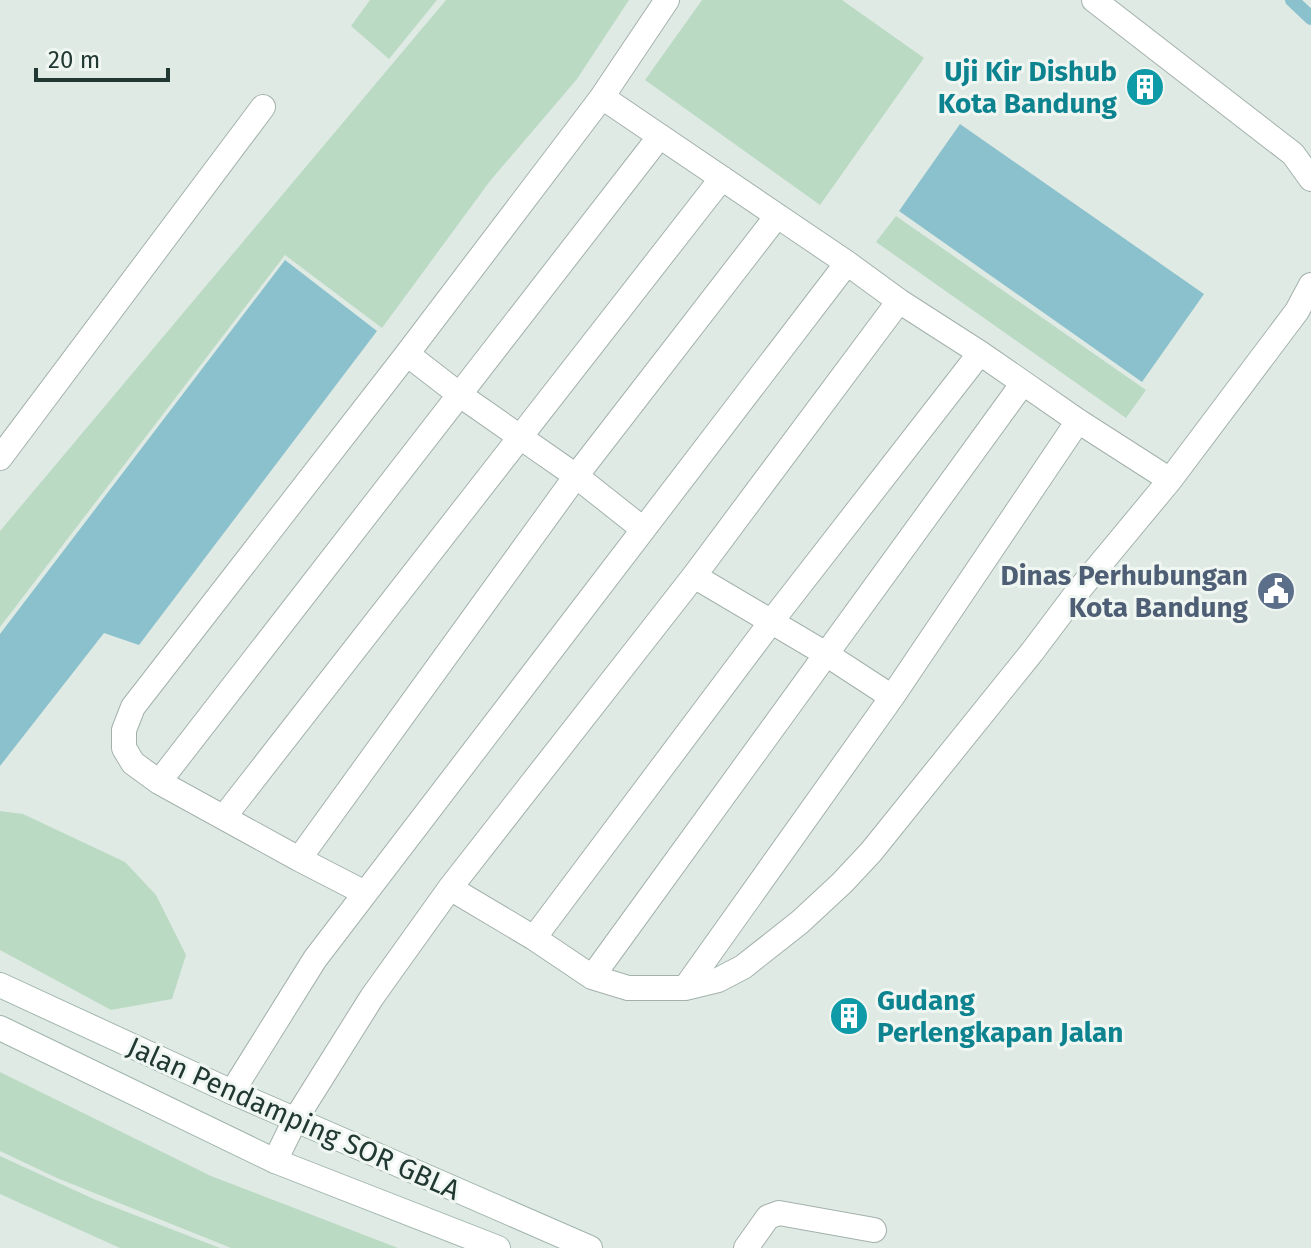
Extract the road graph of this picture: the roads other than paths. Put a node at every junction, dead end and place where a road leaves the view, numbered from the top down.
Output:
1 (667, 0) edge
2 (1094, 0) edge
3 (602, 97) junction
4 (263, 107) dead end
5 (660, 136) junction
6 (722, 178) junction
7 (1311, 179) edge
8 (777, 216) junction
9 (847, 263) junction
10 (1311, 285) edge
11 (899, 301) junction
12 (980, 353) junction
13 (407, 354) junction
14 (1023, 383) junction
15 (460, 395) junction
16 (1078, 421) junction
17 (520, 437) junction
18 (0, 458) edge
19 (576, 476) junction
20 (1170, 480) junction
21 (643, 529) junction
22 (694, 576) junction
23 (771, 622) junction
24 (826, 654) junction
25 (892, 697) junction
26 (159, 782) junction
27 (224, 817) junction
28 (299, 859) junction
29 (450, 888) junction
30 (365, 893) junction
31 (534, 938) junction
32 (592, 977) junction
33 (0, 985) edge
34 (685, 988) junction
35 (0, 1028) edge
36 (232, 1092) junction
37 (295, 1120) junction
38 (275, 1161) junction
39 (874, 1230) dead end
40 (498, 1248) edge
41 (590, 1248) edge
42 (746, 1248) edge

1 - 3 street
2 - 7 street
3 - 5 street
3 - 13 street
4 - 18 street
5 - 6 street
5 - 15 street
6 - 8 street
6 - 17 street
8 - 9 street
8 - 19 street
9 - 11 street
9 - 21 street
10 - 20 street
11 - 12 street
11 - 22 street
12 - 14 street
12 - 23 street
13 - 15 street
13 - 26 street
14 - 16 street
14 - 24 street
15 - 17 street
15 - 26 street
16 - 20 street
16 - 25 street
17 - 19 street
17 - 27 street
19 - 21 street
19 - 28 street
20 - 34 street
21 - 30 street
22 - 23 street
22 - 29 street
23 - 24 street
23 - 31 street
24 - 25 street
24 - 32 street
25 - 34 street
26 - 27 street
27 - 28 street
28 - 30 street
29 - 31 street
29 - 37 street
30 - 36 street
31 - 32 street
32 - 34 street
33 - 36 street, Jalan Pendamping SOR GBLA
35 - 38 street, Jalan Pendamping SOR GBLA
36 - 37 street, Jalan Pendamping SOR GBLA
37 - 38 street
37 - 41 street, Jalan Pendamping SOR GBLA
38 - 40 street, Jalan Pendamping SOR GBLA
39 - 42 street

